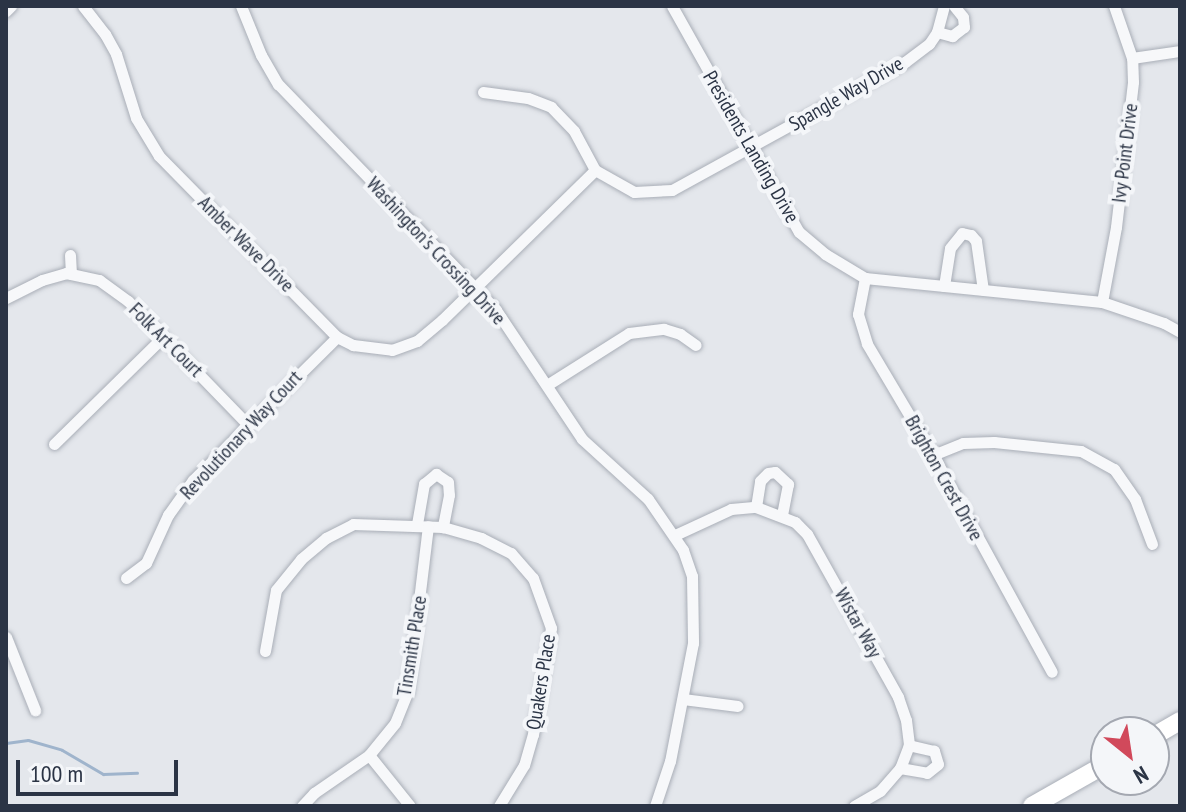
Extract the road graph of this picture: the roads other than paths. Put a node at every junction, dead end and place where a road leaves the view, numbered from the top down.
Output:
1 (11, 6) edge
2 (83, 6) edge
3 (241, 6) edge
4 (672, 6) edge
5 (944, 6) edge
6 (954, 6) edge
7 (1114, 6) edge
8 (6, 11) edge
9 (937, 32) junction
10 (1180, 51) edge
11 (1132, 58) junction
12 (483, 92) dead end
13 (750, 149) junction
14 (595, 170) junction
15 (70, 255) dead end
16 (71, 274) junction
17 (865, 278) junction
18 (944, 286) junction
19 (475, 287) junction
20 (983, 290) junction
21 (6, 298) edge
22 (1102, 302) junction
23 (1180, 332) edge
24 (163, 337) junction
25 (337, 337) junction
26 (696, 345) dead end
27 (547, 385) junction
28 (248, 425) junction
29 (54, 444) dead end
30 (933, 455) junction
31 (756, 507) junction
32 (782, 515) junction
33 (422, 525) junction
34 (443, 527) junction
35 (675, 535) junction
36 (1152, 544) dead end
37 (126, 578) dead end
38 (6, 637) edge
39 (265, 651) dead end
40 (11, 666) edge
41 (1052, 672) dead end
42 (683, 699) junction
43 (738, 706) dead end
44 (35, 710) dead end
45 (909, 745) junction
46 (369, 755) junction
47 (900, 768) junction
48 (1090, 774) edge
49 (1043, 803) edge
50 (302, 806) edge
51 (410, 806) edge
52 (499, 806) edge
53 (655, 806) edge
54 (854, 806) edge

1 - 8 street
2 - 25 street, Amber Wave Drive
3 - 19 street, Washington's Crossing Drive
4 - 13 street, Presidents Landing Drive
5 - 9 street
6 - 9 street, Spangle Way Drive
7 - 11 street, Ivy Point Drive
9 - 13 street, Spangle Way Drive
10 - 11 street
11 - 22 street, Ivy Point Drive
12 - 14 street
13 - 14 street, Spangle Way Drive
13 - 17 street, Presidents Landing Drive
14 - 19 street, Amber Wave Drive
15 - 16 street
16 - 21 street
16 - 24 street, Folk Art Court
17 - 18 street, Presidents Landing Drive
17 - 30 street, Brighton Crest Drive
18 - 20 street, Presidents Landing Drive
18 - 20 street
19 - 25 street, Amber Wave Drive
19 - 27 street, Washington's Crossing Drive
20 - 22 street, Presidents Landing Drive
22 - 23 street, Presidents Landing Drive
24 - 28 street, Folk Art Court
24 - 29 street
25 - 28 street, Revolutionary Way Court
26 - 27 street
27 - 35 street, Washington's Crossing Drive
28 - 37 street, Revolutionary Way Court
30 - 36 street
30 - 41 street, Brighton Crest Drive
31 - 32 street, Wistar Way
31 - 32 street
31 - 35 street, Wistar Way
32 - 45 street, Wistar Way
33 - 34 street, Quakers Place
33 - 34 street, Tinsmith Place
33 - 39 street, Quakers Place
33 - 46 street, Tinsmith Place
34 - 52 street, Quakers Place
35 - 42 street, Washington's Crossing Drive
38 - 40 street
40 - 44 street
42 - 43 street
42 - 53 street, Washington's Crossing Drive
45 - 47 street
45 - 47 street
46 - 50 street, Tinsmith Place
46 - 51 street
47 - 54 street
48 - 49 main road

